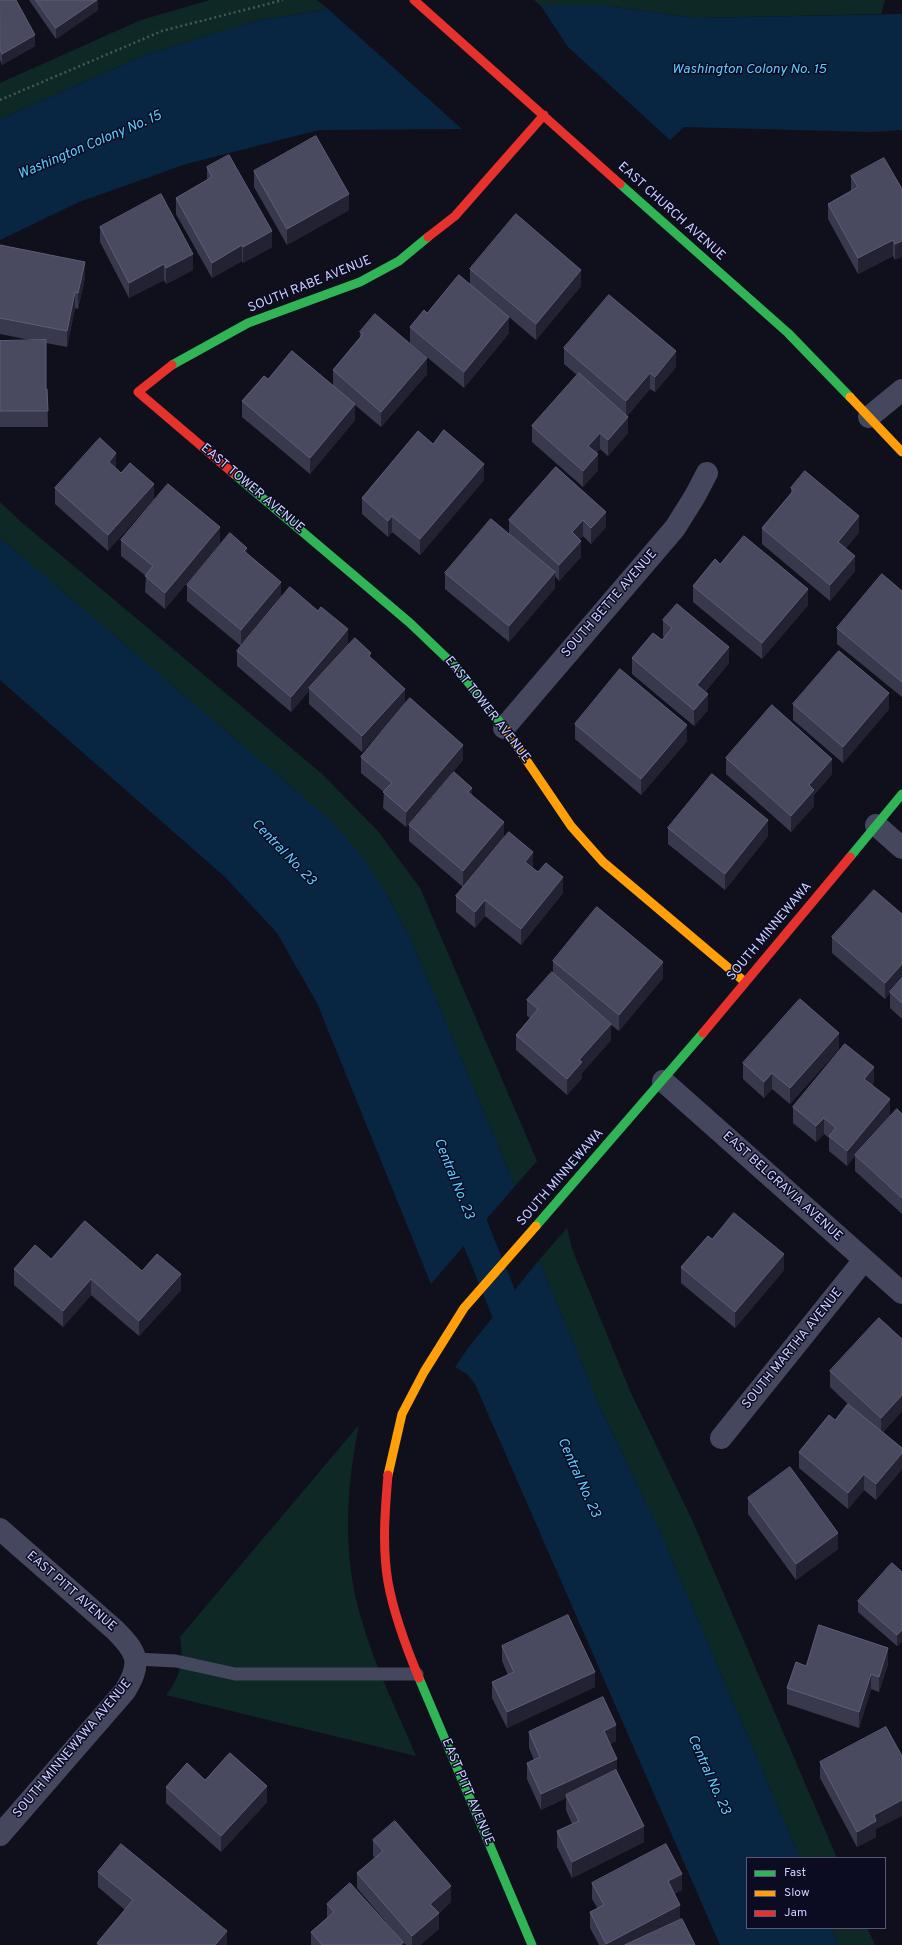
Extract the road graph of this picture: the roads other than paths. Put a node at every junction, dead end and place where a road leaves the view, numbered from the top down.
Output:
1 (414, 0) edge
2 (544, 115) junction
3 (902, 390) edge
4 (138, 392) joint
5 (869, 417) junction
6 (902, 452) edge
7 (707, 474) dead end
8 (504, 728) junction
9 (902, 794) edge
10 (876, 825) junction
11 (902, 848) edge
12 (745, 982) junction
13 (663, 1081) junction
14 (864, 1260) junction
15 (902, 1293) edge
16 (721, 1438) dead end
17 (0, 1529) edge
18 (403, 1639) joint
19 (136, 1659) junction
20 (417, 1674) junction
21 (0, 1834) edge
22 (532, 1945) edge

1 - 2 street, EAST CHURCH AVENUE
2 - 4 street, SOUTH RABE AVENUE
2 - 5 street, EAST CHURCH AVENUE
3 - 5 street
4 - 8 street, EAST TOWER AVENUE
5 - 6 street, EAST CHURCH AVENUE
7 - 8 street, SOUTH BETTE AVENUE
8 - 12 street, EAST TOWER AVENUE
9 - 10 street, SOUTH MINNEWAWA
10 - 11 street
10 - 12 street, SOUTH MINNEWAWA
12 - 13 street, SOUTH MINNEWAWA
13 - 14 street, EAST BELGRAVIA AVENUE
13 - 18 street, SOUTH MINNEWAWA
14 - 15 street, EAST BELGRAVIA AVENUE
14 - 16 street, SOUTH MARTHA AVENUE
17 - 19 street, EAST PITT AVENUE
18 - 20 street, EAST PITT AVENUE
19 - 20 lane
19 - 21 street, SOUTH MINNEWAWA AVENUE
20 - 22 street, EAST PITT AVENUE

